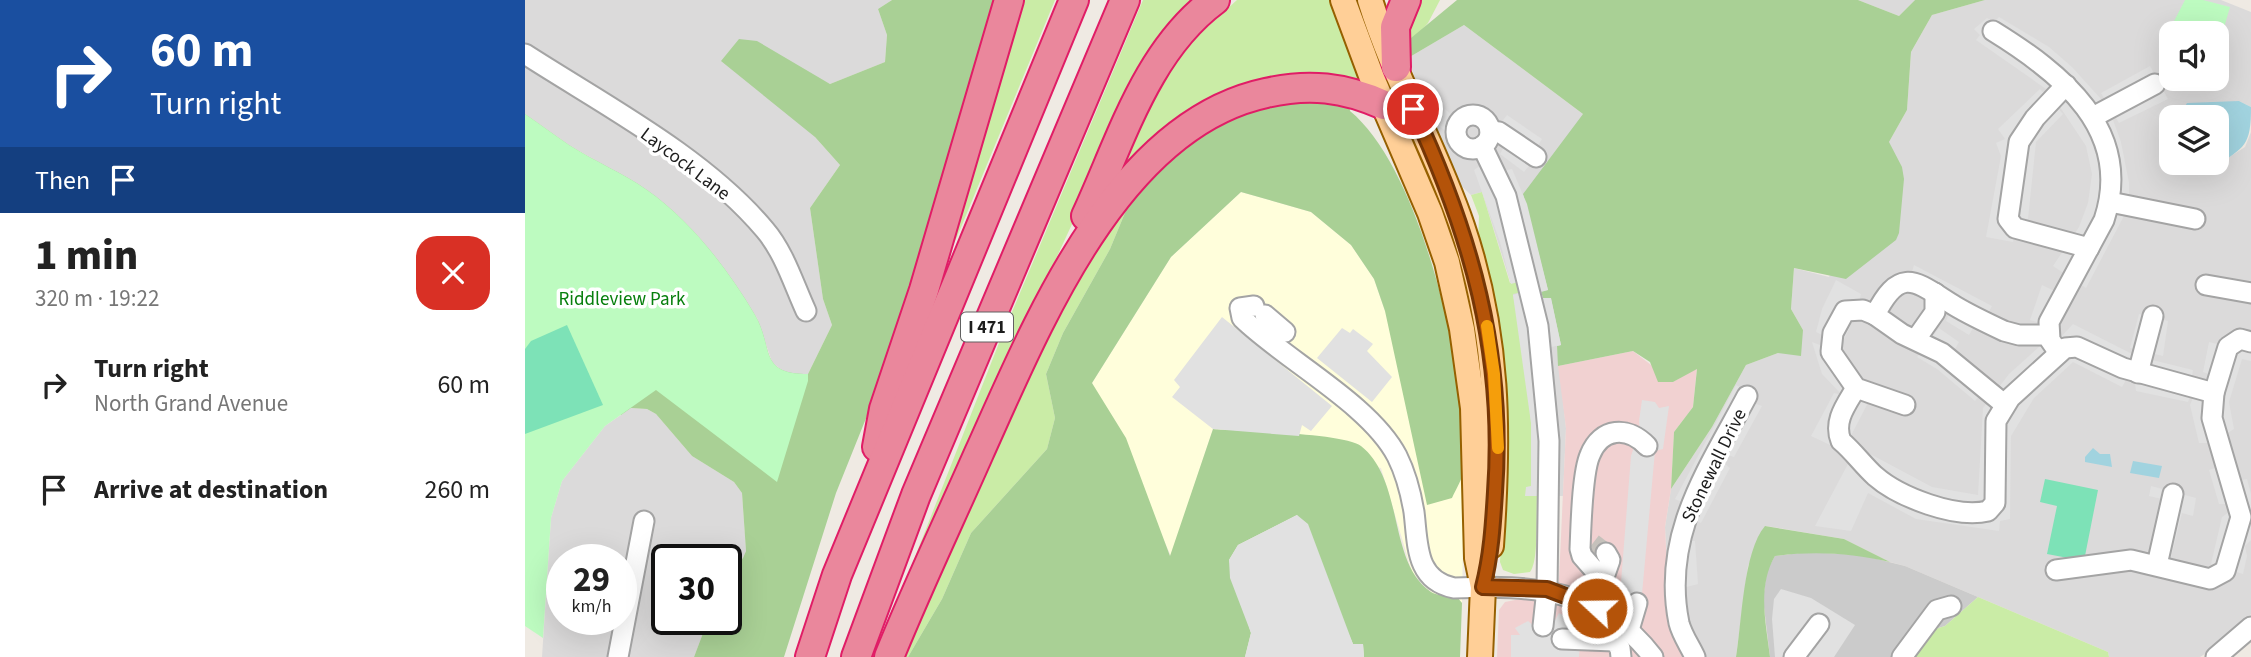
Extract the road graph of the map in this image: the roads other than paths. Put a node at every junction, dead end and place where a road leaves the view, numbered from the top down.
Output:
1 (1009, 0) edge
2 (1074, 0) edge
3 (1125, 0) edge
4 (1215, 0) edge
5 (1343, 0) edge
6 (1370, 0) edge
7 (1406, 0) edge
8 (1993, 31) dead end
9 (525, 54) edge
10 (1396, 66) junction
11 (2155, 84) dead end
12 (2066, 85) junction
13 (1384, 105) junction
14 (2092, 117) junction
15 (1536, 157) dead end
16 (2110, 202) junction
17 (2195, 219) dead end
18 (2089, 248) junction
19 (2206, 285) dead end
20 (1935, 293) junction
21 (2251, 293) edge
22 (1049, 309) junction
23 (806, 311) dead end
24 (1875, 315) junction
25 (2153, 316) dead end
26 (2049, 335) junction
27 (1916, 338) junction
28 (2251, 342) edge
29 (2059, 353) junction
30 (1297, 364) junction
31 (2138, 373) junction
32 (1856, 388) junction
33 (2214, 393) junction
34 (1747, 396) dead end
35 (2004, 404) junction
36 (1905, 405) dead end
37 (1647, 446) dead end
38 (2173, 494) dead end
39 (867, 500) junction
40 (643, 521) dead end
41 (1581, 526) junction
42 (2157, 565) junction
43 (2056, 570) dead end
44 (1603, 580) junction
45 (1483, 587) junction
46 (1547, 589) junction
47 (1637, 603) dead end
48 (1951, 606) dead end
49 (1597, 608) junction
50 (1819, 624) dead end
51 (1543, 626) dead end
52 (2251, 627) edge
53 (1629, 631) junction
54 (1562, 639) dead end
55 (618, 657) edge
56 (810, 657) edge
57 (856, 657) edge
58 (889, 657) edge
59 (1481, 657) edge
60 (1621, 657) edge
61 (1653, 657) edge
62 (1695, 657) edge
63 (1794, 657) edge
64 (1902, 657) edge
65 (2216, 657) edge

1 - 39 highway
2 - 39 highway, I 471
3 - 57 highway, I 471
4 - 22 highway
5 - 13 main road
6 - 10 main road
7 - 10 highway
8 - 12 street
9 - 23 street, Laycock Lane
10 - 45 main road
11 - 14 street
12 - 14 street
12 - 18 street
13 - 22 highway
13 - 45 main road
14 - 16 street
15 - 46 street
16 - 17 street
16 - 18 street
18 - 26 street
19 - 21 street
20 - 24 street
20 - 26 street
20 - 27 street
22 - 58 highway
24 - 27 street
24 - 32 street
25 - 31 street
26 - 29 street
27 - 35 street
28 - 33 street
29 - 31 street
29 - 35 street
30 - 30 street
30 - 45 street
31 - 33 street
32 - 35 street
32 - 36 street
33 - 42 street
34 - 62 street, Stonewall Drive
37 - 41 street
38 - 42 street
39 - 56 highway, I 471
40 - 55 street
41 - 44 street
41 - 44 street
42 - 43 street
44 - 49 street
45 - 46 street
45 - 59 main road
46 - 49 street
46 - 51 street
47 - 53 street
48 - 64 street
49 - 53 street
50 - 63 street
52 - 65 street
53 - 61 street
54 - 60 street

